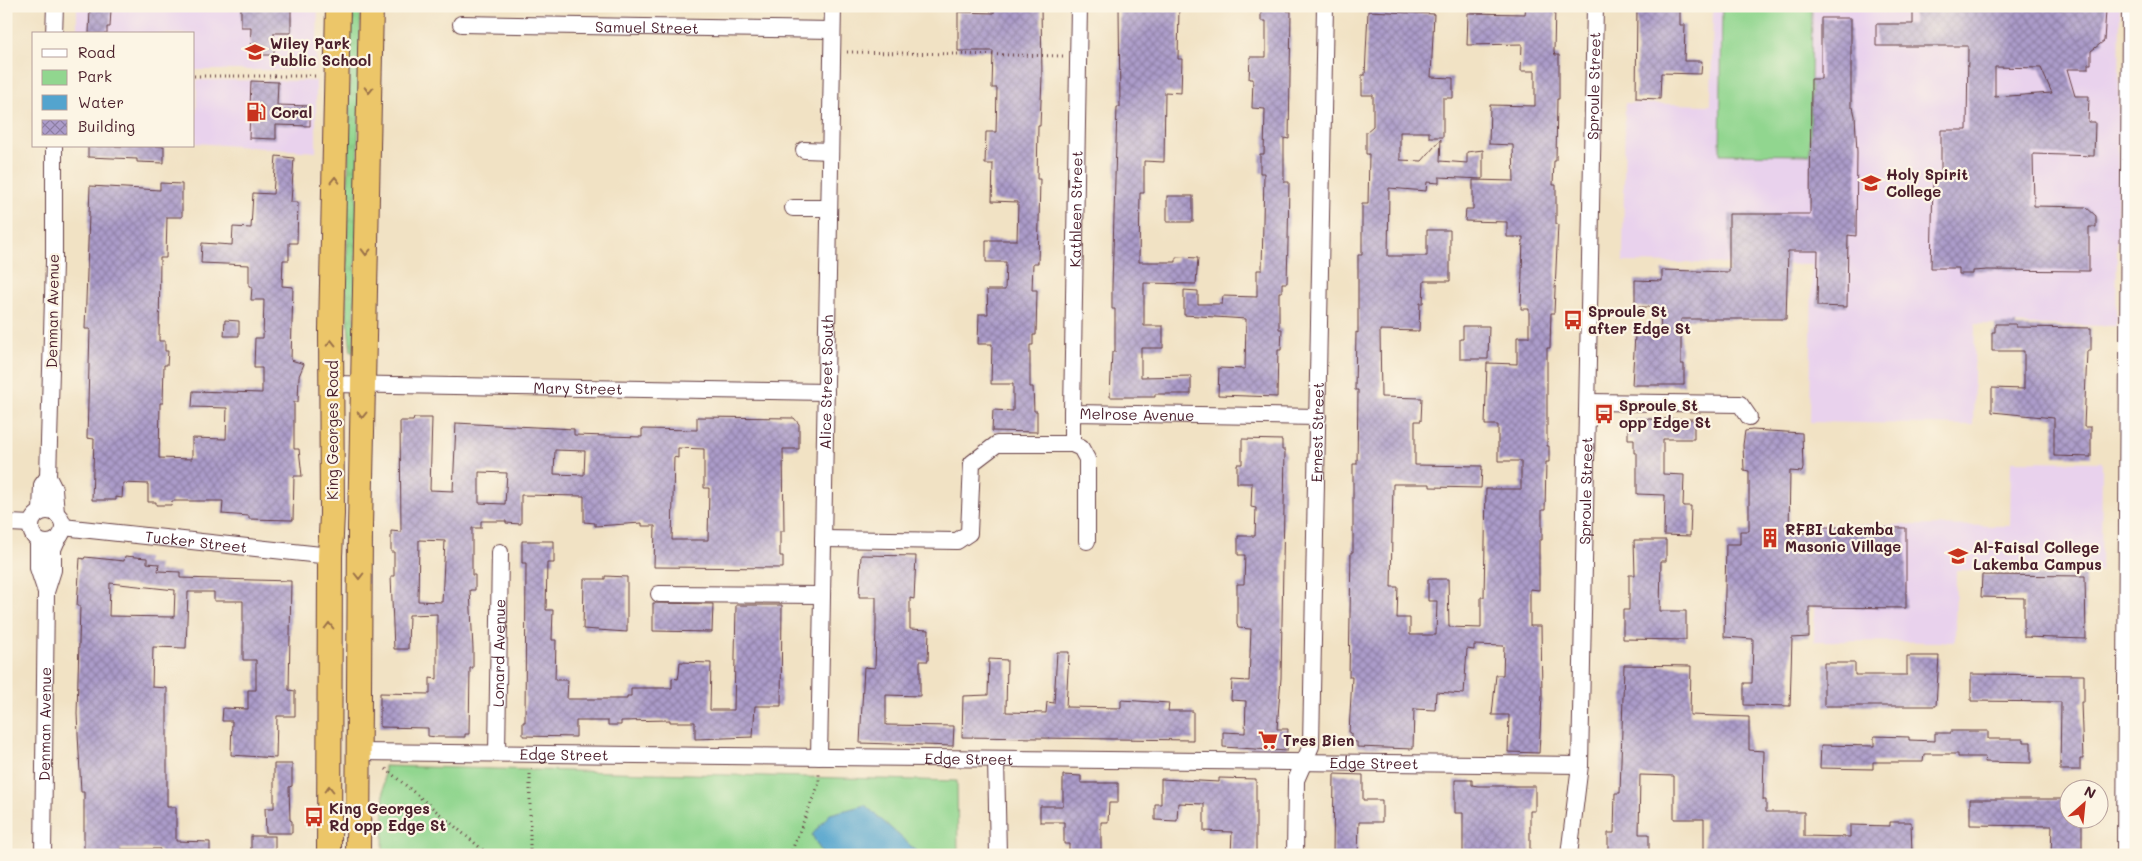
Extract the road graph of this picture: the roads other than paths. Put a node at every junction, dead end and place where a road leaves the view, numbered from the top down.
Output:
1 (55, 6) edge
2 (338, 6) edge
3 (371, 6) edge
4 (833, 6) edge
5 (1079, 6) edge
6 (1325, 6) edge
7 (1595, 6) edge
8 (2130, 6) edge
9 (461, 24) road end
10 (832, 30) junction
11 (54, 32) edge
12 (2133, 120) edge
13 (54, 148) edge
14 (804, 150) dead end
15 (830, 151) junction
16 (793, 208) dead end
17 (829, 208) junction
18 (332, 384) junction
19 (362, 384) junction
20 (826, 392) junction
21 (2132, 401) edge
22 (1588, 402) junction
23 (1072, 413) junction
24 (1749, 416) dead end
25 (1318, 417) junction
26 (1072, 444) junction
27 (7, 523) edge
28 (49, 523) junction
29 (823, 539) junction
30 (1087, 541) dead end
31 (500, 552) dead end
32 (330, 556) junction
33 (46, 592) junction
34 (659, 594) dead end
35 (822, 595) junction
36 (358, 752) junction
37 (497, 754) junction
38 (819, 757) junction
39 (996, 759) junction
40 (1304, 762) junction
41 (1580, 765) junction
42 (2131, 785) edge
43 (43, 855) edge
44 (329, 855) edge
45 (358, 855) edge
46 (998, 855) edge
47 (1295, 855) edge
48 (1569, 855) edge
49 (2125, 855) edge

1 - 11 street
18 -> 2 highway, King Georges Road
3 -> 19 highway, King Georges Road
4 - 10 street, Alice Street South
5 - 23 street, Kathleen Street
6 - 25 street, Ernest Street
7 - 22 street, Sproule Street
8 - 12 street
9 - 10 street, Samuel Street
10 - 15 street, Alice Street South
12 - 21 street
13 - 28 street, Denman Avenue
14 - 15 street
15 - 17 street, Alice Street South
16 - 17 street
17 - 20 street, Alice Street South
18 - 19 street, Mary Street
18 - 32 highway, King Georges Road
19 - 20 street, Mary Street
19 -> 36 highway, King Georges Road
20 - 29 street, Alice Street South
21 - 42 street
22 - 24 street
22 - 41 street, Sproule Street
23 - 25 street, Melrose Avenue
23 - 26 street, Melrose Avenue
25 - 40 street, Ernest Street
26 - 29 street
26 - 30 street
27 - 28 street, Tucker Street
28 - 32 street, Tucker Street
28 - 33 street, Denman Avenue
28 - 33 street, Denman Avenue
29 - 35 street, Alice Street South
31 - 37 street, Lonard Avenue
44 -> 32 highway, King Georges Road
33 - 43 street, Denman Avenue
34 - 35 street
35 - 38 street, Alice Street South
36 - 37 street, Edge Street
36 - 45 highway, King Georges Road
37 - 38 street, Edge Street
38 - 39 street, Edge Street
39 - 40 street, Edge Street
39 - 46 street
40 - 41 street, Edge Street
40 - 47 street, Ernest Street
41 - 48 street, Sproule Street
42 - 49 street

